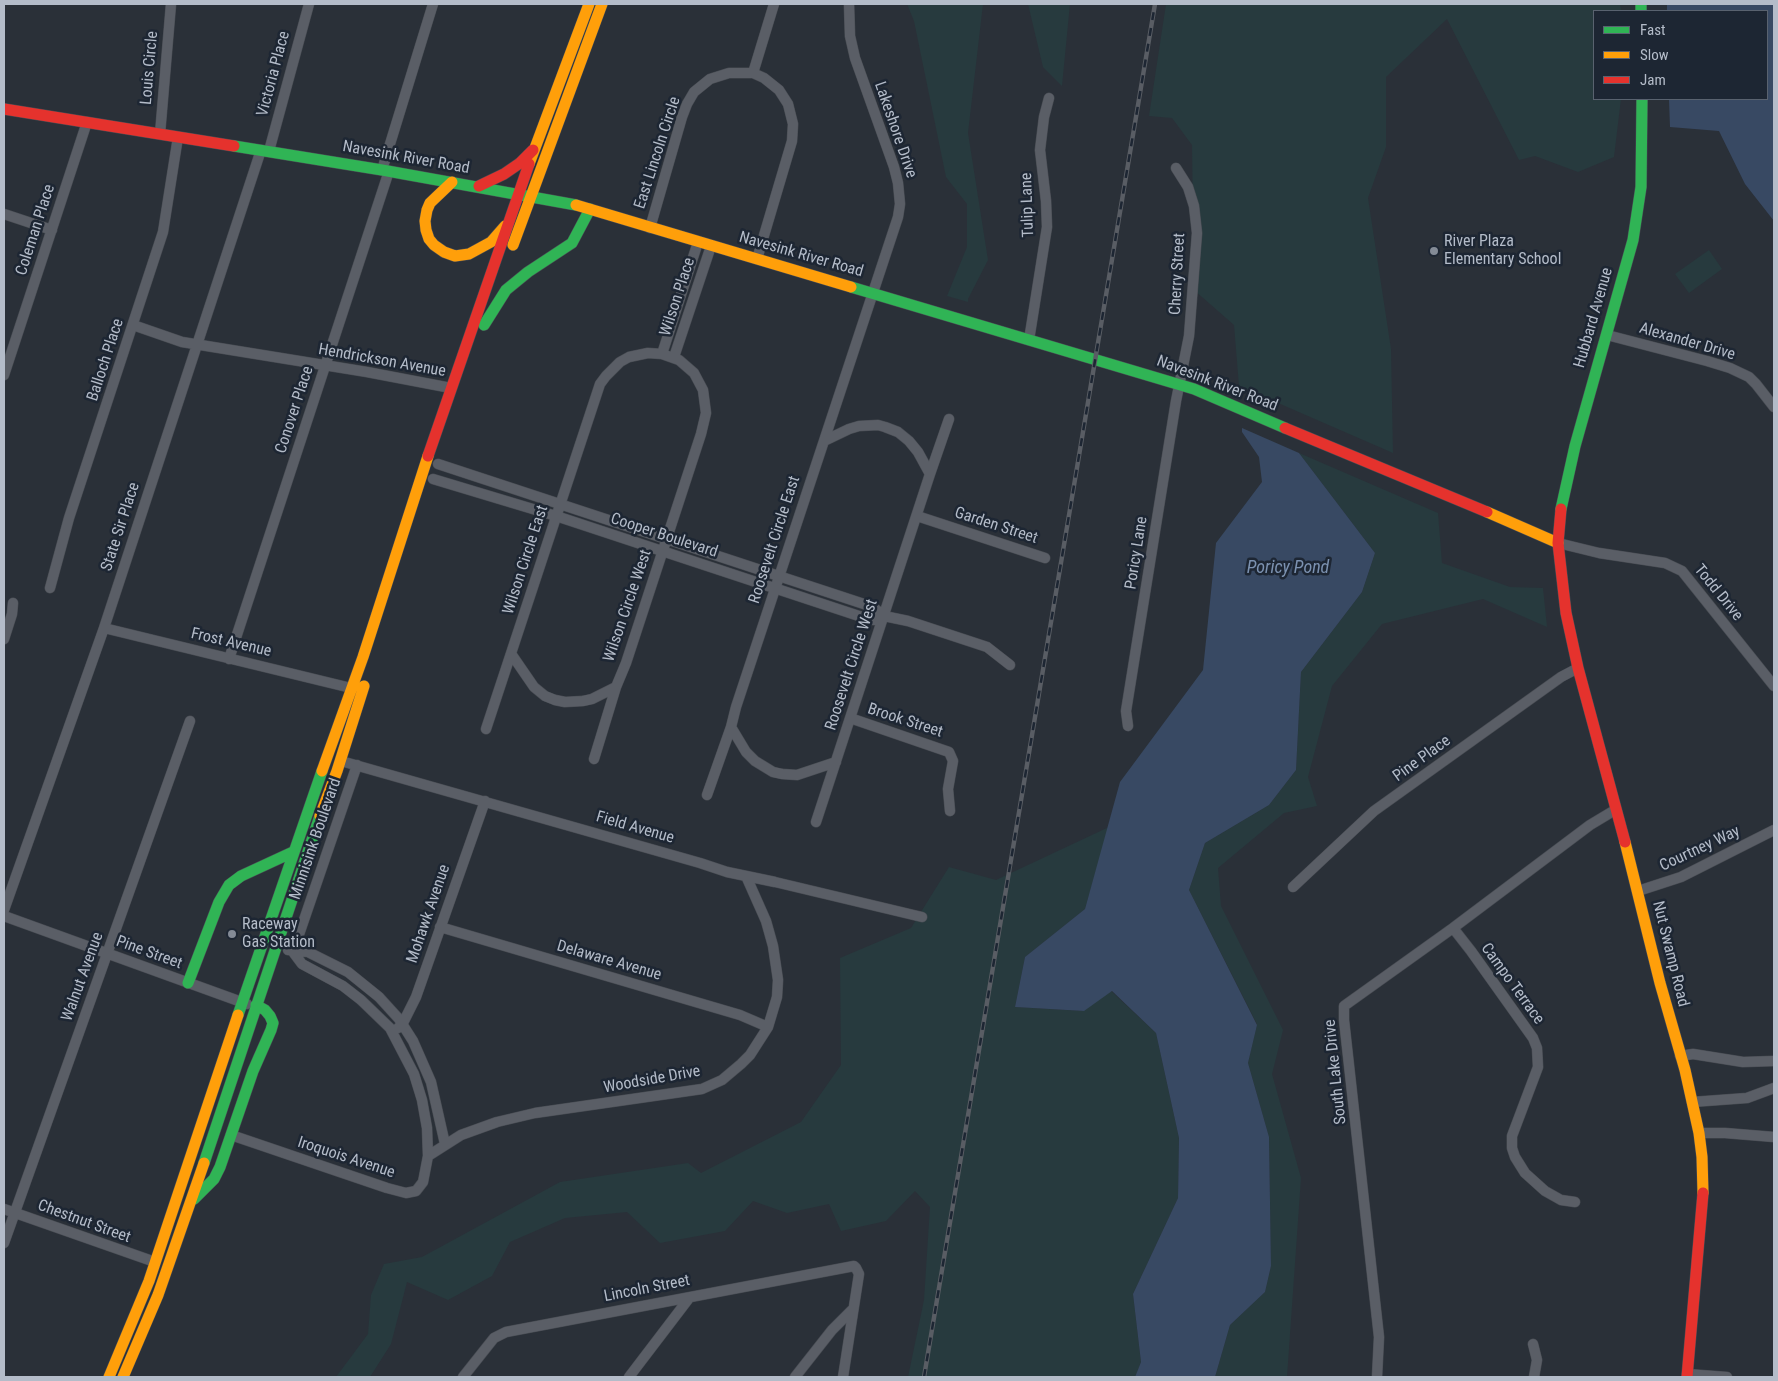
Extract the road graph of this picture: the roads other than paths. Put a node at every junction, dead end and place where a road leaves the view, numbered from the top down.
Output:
1 (170, 4) edge
2 (309, 4) edge
3 (433, 4) edge
4 (589, 4) edge
5 (602, 4) edge
6 (774, 4) edge
7 (849, 4) edge
8 (753, 73) junction
9 (1048, 98) dead end
10 (1642, 100) edge
11 (4, 108) edge
12 (87, 122) junction
13 (160, 134) junction
14 (178, 137) junction
15 (535, 148) junction
16 (265, 151) junction
17 (1176, 168) dead end
18 (386, 170) junction
19 (452, 182) junction
20 (479, 186) junction
21 (519, 194) junction
22 (532, 196) junction
23 (590, 209) junction
24 (4, 214) edge
25 (510, 219) junction
26 (650, 228) junction
27 (52, 230) junction
28 (698, 242) junction
29 (711, 246) junction
30 (757, 259) junction
31 (872, 293) junction
32 (133, 325) junction
33 (484, 325) junction
34 (1607, 335) junction
35 (1029, 340) junction
36 (197, 344) junction
37 (7, 353) edge
38 (662, 354) junction
39 (674, 357) junction
40 (326, 366) junction
41 (4, 375) edge
42 (1180, 384) junction
43 (451, 388) junction
44 (1774, 407) edge
45 (949, 419) dead end
46 (824, 441) junction
47 (438, 464) junction
48 (930, 474) junction
49 (432, 483) joint
50 (560, 504) junction
51 (422, 511) dead end
52 (556, 516) junction
53 (916, 516) junction
54 (666, 539) junction
55 (1558, 543) junction
56 (662, 551) junction
57 (1045, 558) dead end
58 (779, 576) junction
59 (50, 588) dead end
60 (775, 588) junction
61 (13, 603) dead end
62 (884, 616) junction
63 (104, 628) junction
64 (4, 639) edge
65 (512, 654) junction
66 (229, 659) junction
67 (1010, 665) dead end
68 (1578, 668) junction
69 (1774, 686) edge
70 (616, 687) junction
71 (352, 688) junction
72 (850, 718) junction
73 (190, 721) dead end
74 (1128, 726) dead end
75 (731, 727) junction
76 (486, 729) dead end
77 (594, 759) dead end
78 (341, 761) junction
79 (836, 762) junction
80 (357, 765) junction
81 (708, 795) dead end
82 (486, 801) junction
83 (1615, 810) junction
84 (950, 811) dead end
85 (816, 822) dead end
86 (1774, 830) edge
87 (293, 852) junction
88 (746, 876) junction
89 (1293, 886) dead end
90 (1638, 891) junction
91 (4, 910) edge
92 (4, 916) edge
93 (922, 917) dead end
94 (440, 926) junction
95 (1453, 928) junction
96 (277, 947) junction
97 (293, 952) junction
98 (107, 954) junction
99 (188, 983) junction
100 (242, 1003) junction
101 (256, 1005) junction
102 (402, 1025) junction
103 (768, 1027) junction
104 (392, 1032) junction
105 (1680, 1056) junction
106 (1774, 1061) edge
107 (1774, 1088) edge
108 (1692, 1102) junction
109 (1699, 1133) junction
110 (232, 1135) junction
111 (1774, 1137) edge
112 (445, 1144) junction
113 (428, 1156) junction
114 (192, 1201) junction
115 (1575, 1202) dead end
116 (4, 1209) edge
117 (14, 1213) junction
118 (4, 1243) edge
119 (155, 1262) junction
120 (690, 1297) junction
121 (852, 1310) junction
122 (1533, 1344) dead end
123 (1687, 1375) edge
124 (109, 1377) edge
125 (124, 1377) edge
126 (463, 1377) edge
127 (629, 1377) edge
128 (795, 1377) edge
129 (842, 1377) edge
130 (1377, 1377) edge
131 (1534, 1377) edge
132 (1727, 1377) edge

1 - 13 street, Louis Circle
2 - 16 street, Victoria Place
3 - 18 street, Conover Place
4 - 15 main road
5 - 22 main road
6 - 8 street
7 - 31 street, Lakeshore Drive
8 - 26 street, East Lincoln Circle
8 - 30 street
9 - 35 street, Tulip Lane
10 - 34 main road, Hubbard Avenue
11 - 12 main road, Navesink River Road
12 - 13 main road, Navesink River Road
12 - 27 street, Coleman Place
13 - 14 main road, Navesink River Road
14 - 16 main road, Navesink River Road
14 - 32 street, Balloch Place
15 - 20 main road
15 - 21 main road
16 - 18 main road, Navesink River Road
16 - 36 street, State Sir Place
17 - 42 street, Cherry Street
18 - 19 main road, Navesink River Road
18 - 40 street, Conover Place
19 - 20 main road, Navesink River Road
19 - 25 main road
20 - 21 main road, Navesink River Road
21 - 22 main road, Navesink River Road
21 - 25 main road
22 - 23 main road, Navesink River Road
22 - 33 main road
23 - 26 main road, Navesink River Road
23 - 33 main road
24 - 27 street
25 - 43 main road
26 - 28 main road, Navesink River Road
27 - 37 street, Coleman Place
28 - 29 main road, Navesink River Road
28 - 38 street, Wilson Place
29 - 30 main road, Navesink River Road
29 - 39 street, Wilson Place
30 - 31 main road, Navesink River Road
31 - 35 main road, Navesink River Road
31 - 46 street, Roosevelt Circle East
32 - 36 street, Hendrickson Avenue
32 - 59 street, Balloch Place
33 - 47 main road
34 - 44 street, Alexander Drive
34 - 55 main road, Hubbard Avenue
35 - 42 main road, Navesink River Road
36 - 40 street, Hendrickson Avenue
36 - 63 street, State Sir Place
37 - 41 street, Coleman Place
38 - 39 street, Wilson Circle East
38 - 50 street, Wilson Circle East
39 - 54 street, Wilson Circle West
40 - 43 street, Hendrickson Avenue
40 - 66 street, Conover Place
42 - 55 main road, Navesink River Road
42 - 74 street, Poricy Lane
43 - 71 main road
45 - 48 street
46 - 48 street
46 - 58 street, Roosevelt Circle East
47 - 49 main road
47 - 50 street, Cooper Boulevard
48 - 53 street, Roosevelt Circle West
49 - 52 street, Cooper Boulevard
50 - 52 street, Wilson Circle East
50 - 54 street, Cooper Boulevard
51 - 78 main road
52 - 56 street, Cooper Boulevard
52 - 65 street, Wilson Circle East
53 - 57 street, Garden Street
53 - 62 street, Roosevelt Circle West
54 - 56 street, Wilson Circle West
54 - 58 street, Cooper Boulevard
55 - 68 main road, Nut Swamp Road
55 - 69 street, Todd Drive
56 - 60 street, Cooper Boulevard
56 - 70 street, Wilson Circle West
58 - 60 street, Roosevelt Circle East
58 - 62 street, Cooper Boulevard
60 - 62 street, Cooper Boulevard
60 - 75 street, Roosevelt Circle East
61 - 64 street
62 - 67 street, Cooper Boulevard
62 - 72 street, Roosevelt Circle West
63 - 66 street, Frost Avenue
63 - 91 street, State Sir Place
65 - 70 street
65 - 76 street, Wilson Circle East
66 - 71 street, Frost Avenue
68 - 83 main road, Nut Swamp Road
68 - 89 street, Pine Place
70 - 77 street, Wilson Circle West
71 - 87 main road
72 - 79 street, Roosevelt Circle West
72 - 84 street, Brook Street
73 - 98 street, Walnut Avenue
75 - 79 street
75 - 81 street, Roosevelt Circle East
78 - 80 street, Field Avenue
78 - 96 main road
79 - 85 street, Roosevelt Circle West
80 - 82 street, Field Avenue
80 - 97 street, Minnisink Boulevard
82 - 88 street, Field Avenue
82 - 94 street, Mohawk Avenue
83 - 90 main road, Nut Swamp Road
83 - 95 street, South Lake Drive
86 - 90 street, Courtney Way
87 - 99 main road
87 - 100 main road
88 - 93 street, Field Avenue
88 - 103 street, Woodside Drive
90 - 105 main road, Nut Swamp Road
92 - 98 street, Pine Street
94 - 102 street, Mohawk Avenue
94 - 103 street, Delaware Avenue
95 - 115 street, Campo Terrace
95 - 130 street, South Lake Drive
96 - 97 street
96 - 101 main road
97 - 102 street
97 - 104 street
98 - 99 street, Pine Street
98 - 117 street, Walnut Avenue
99 - 100 street, Pine Street
100 - 101 street, Pine Street
100 - 119 main road
101 - 110 main road
101 - 114 main road
102 - 104 street, Mohawk Avenue
102 - 112 street
103 - 112 street, Woodside Drive
104 - 113 street
105 - 106 street
105 - 108 main road, Nut Swamp Road
107 - 108 street
108 - 109 main road, Nut Swamp Road
109 - 111 street
109 - 123 main road, Nut Swamp Road
110 - 113 street, Iroquois Avenue
110 - 114 main road
112 - 113 street, Woodside Drive
114 - 125 main road
116 - 117 street, Chestnut Street
117 - 118 street, Walnut Avenue
117 - 119 street, Chestnut Street
119 - 124 main road
120 - 121 street, Lincoln Street
120 - 126 street, Lincoln Street
120 - 127 street
121 - 128 street
121 - 129 street
122 - 131 street
123 - 132 street

